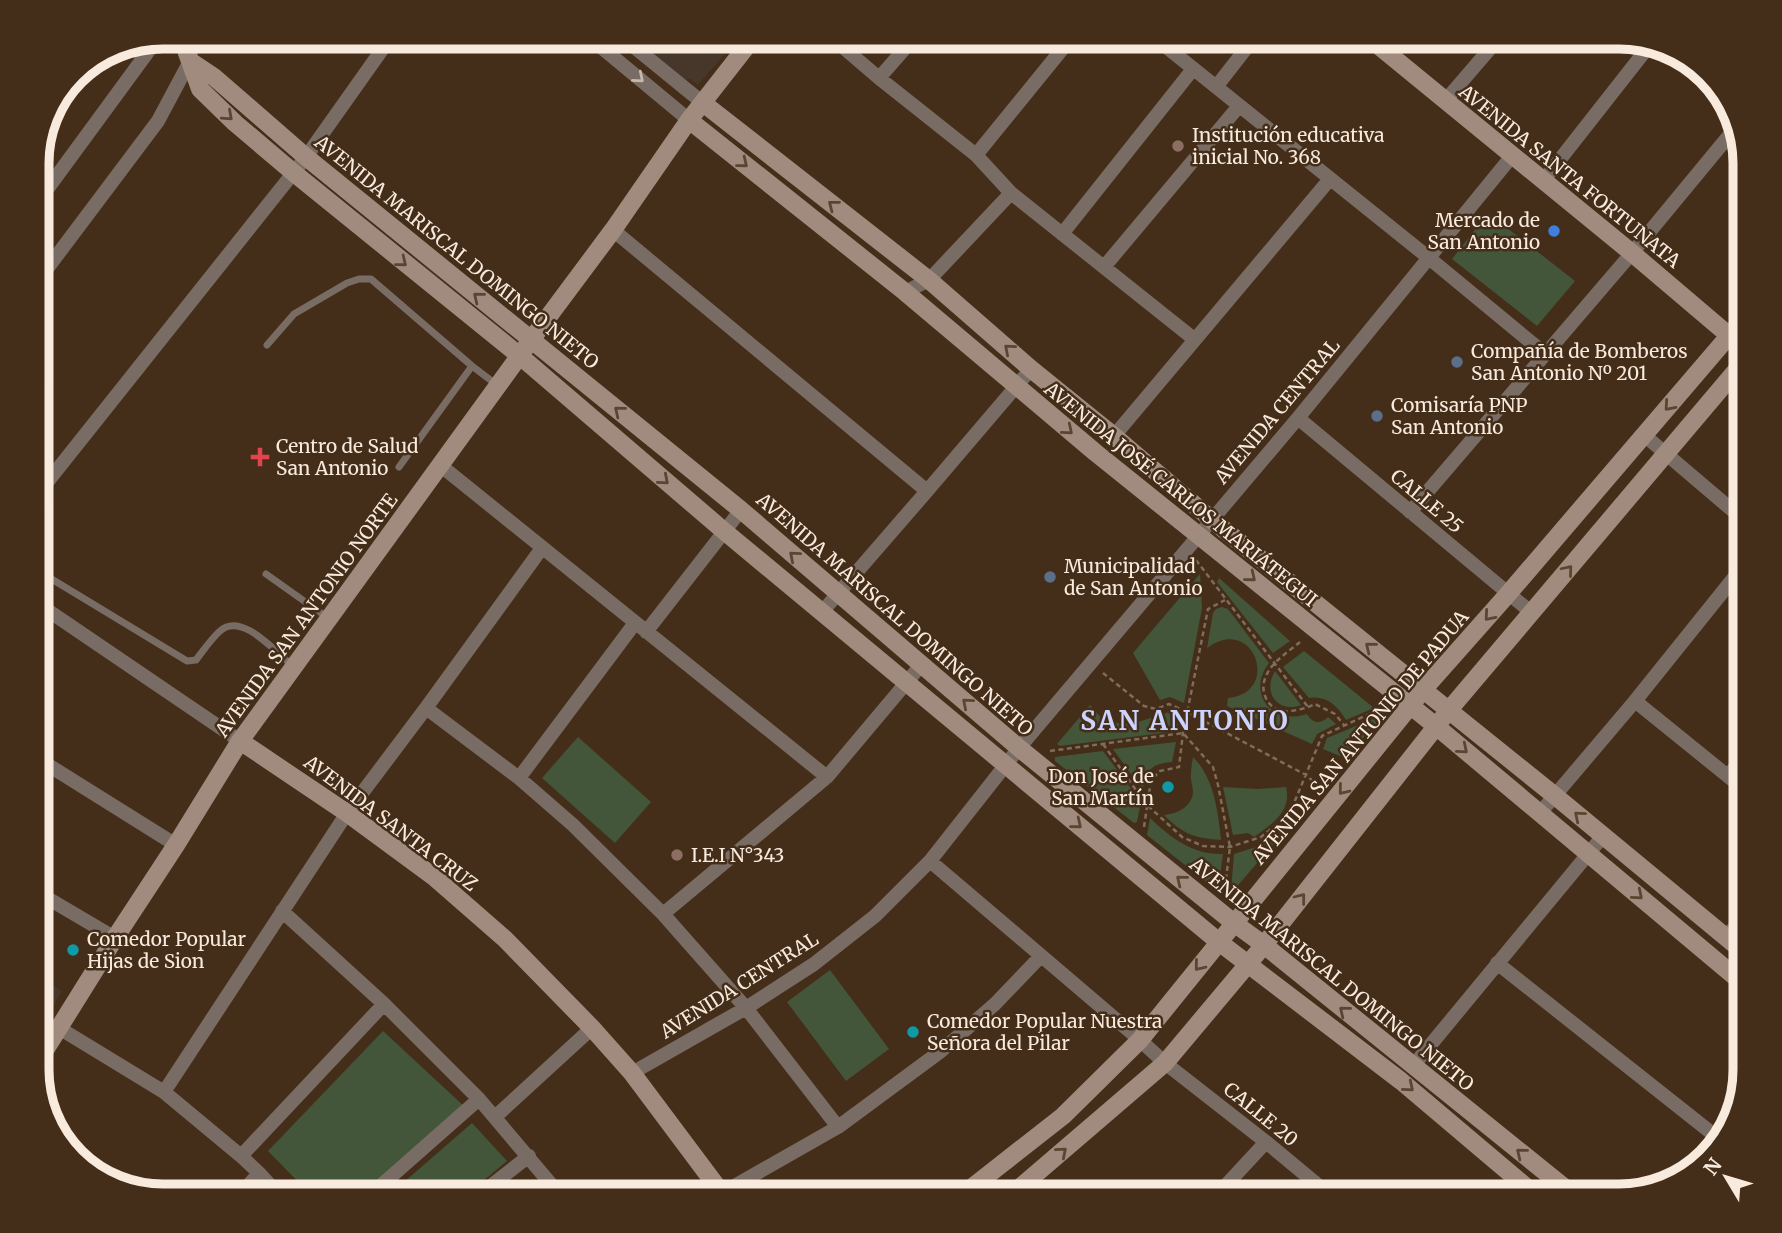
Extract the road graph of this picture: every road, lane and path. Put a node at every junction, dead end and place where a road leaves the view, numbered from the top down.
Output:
1 (184, 49) edge
2 (192, 49) edge
3 (382, 49) edge
4 (603, 49) edge
5 (637, 49) edge
6 (745, 49) edge
7 (845, 49) edge
8 (904, 49) edge
9 (1062, 49) edge
10 (1169, 49) edge
11 (1246, 49) edge
12 (1382, 49) edge
13 (1490, 49) edge
14 (149, 50) edge
15 (1644, 52) edge
16 (190, 61) junction
17 (1193, 69) junction
18 (879, 78) junction
19 (1216, 87) junction
20 (1445, 101) junction
21 (703, 103) junction
22 (1239, 106) junction
23 (689, 120) junction
24 (1729, 135) edge
25 (976, 155) junction
26 (306, 156) junction
27 (1512, 156) junction
28 (293, 173) junction
29 (1330, 179) junction
30 (1543, 181) junction
31 (49, 187) edge
32 (1011, 193) junction
33 (613, 230) junction
34 (1062, 234) junction
35 (1632, 253) junction
36 (1429, 258) junction
37 (49, 266) edge
38 (1104, 267) junction
39 (929, 280) junction
40 (905, 292) junction
41 (1733, 331) edge
42 (1730, 335) junction
43 (1733, 338) edge
44 (1195, 339) junction
45 (531, 340) junction
46 (267, 345) dead end
47 (1544, 353) junction
48 (520, 356) junction
49 (472, 366) junction
50 (1031, 369) junction
51 (1733, 374) edge
52 (498, 386) junction
53 (1015, 386) junction
54 (1298, 418) junction
55 (1644, 435) junction
56 (1114, 436) junction
57 (1666, 454) junction
58 (440, 465) junction
59 (399, 467) dead end
60 (49, 480) edge
61 (927, 491) junction
62 (741, 510) junction
63 (1733, 511) edge
64 (1410, 512) junction
65 (1211, 519) junction
66 (724, 531) junction
67 (1198, 534) junction
68 (542, 548) junction
69 (1205, 559) dead end
70 (266, 574) dead end
71 (49, 577) edge
72 (1733, 579) edge
73 (838, 594) junction
74 (1508, 594) junction
75 (1225, 600) junction
76 (49, 611) edge
77 (822, 612) junction
78 (1532, 613) junction
79 (328, 618) junction
80 (640, 628) junction
81 (879, 628) junction
82 (1300, 642) dead end
83 (863, 646) junction
84 (1274, 663) junction
85 (922, 664) junction
86 (293, 667) junction
87 (1103, 673) dead end
88 (908, 683) junction
89 (1423, 690) junction
90 (1635, 701) junction
91 (1381, 702) dead end
92 (1411, 706) junction
93 (1308, 707) junction
94 (1384, 707) junction
95 (426, 708) junction
96 (1449, 710) junction
97 (1187, 712) junction
98 (1387, 716) dead end
99 (1344, 725) junction
100 (1437, 727) junction
101 (1183, 733) junction
102 (240, 741) junction
103 (1103, 744) junction
104 (1019, 748) junction
105 (1043, 752) dead end
106 (1005, 765) junction
107 (49, 766) edge
108 (1733, 770) edge
109 (1306, 775) junction
110 (827, 776) junction
111 (1728, 776) junction
112 (519, 778) junction
113 (1733, 780) edge
114 (1324, 790) dead end
115 (1554, 795) junction
116 (1146, 804) junction
117 (346, 813) junction
118 (1540, 813) junction
119 (1603, 836) junction
120 (1143, 837) dead end
121 (176, 845) junction
122 (1230, 847) junction
123 (1589, 854) junction
124 (930, 861) junction
125 (1223, 900) dead end
126 (49, 901) edge
127 (282, 911) junction
128 (663, 914) junction
129 (1234, 923) junction
130 (1733, 929) edge
131 (1726, 937) junction
132 (115, 938) junction
133 (1219, 942) junction
134 (1733, 943) edge
135 (1264, 945) junction
136 (1041, 956) junction
137 (1497, 963) junction
138 (1248, 964) junction
139 (1733, 975) edge
140 (384, 1004) junction
141 (746, 1007) junction
142 (59, 1027) junction
143 (592, 1028) junction
144 (1140, 1040) junction
145 (49, 1043) edge
146 (1165, 1063) junction
147 (1413, 1066) junction
148 (632, 1073) junction
149 (164, 1092) junction
150 (479, 1099) junction
151 (496, 1116) junction
152 (838, 1127) junction
153 (1714, 1135) edge
154 (1266, 1142) junction
155 (241, 1156) junction
156 (528, 1156) junction
157 (259, 1173) junction
158 (1552, 1178) junction
159 (249, 1184) edge
160 (269, 1184) edge
161 (383, 1184) edge
162 (493, 1184) edge
163 (551, 1184) edge
164 (715, 1184) edge
165 (742, 1184) edge
166 (976, 1184) edge
167 (1036, 1184) edge
168 (1227, 1184) edge
169 (1317, 1184) edge
170 (1523, 1184) edge
171 (1547, 1184) edge
172 (1560, 1184) edge

1 - 16 street, AVENIDA MARISCAL DOMINGO NIETO
2 - 16 street
3 - 26 street
4 -> 23 street, AVENIDA JOSÉ CARLOS MARIÁTEGUI
5 - 21 street, AVENIDA JOSÉ CARLOS MARIÁTEGUI
6 - 21 street, AVENIDA SAN ANTONIO NORTE
7 - 18 street
8 - 18 street
9 - 25 street
10 - 17 street
11 - 19 street
12 - 20 street, AVENIDA SANTA FORTUNATA
13 - 20 street
14 - 31 street
15 - 30 street
16 - 26 street, AVENIDA MARISCAL DOMINGO NIETO
16 -> 28 street, AVENIDA MARISCAL DOMINGO NIETO
16 - 37 street
17 - 19 street
17 - 34 street
18 - 25 street
19 - 22 street
20 - 27 street, AVENIDA SANTA FORTUNATA
21 - 23 street, AVENIDA SAN ANTONIO NORTE
39 -> 21 street, AVENIDA JOSÉ CARLOS MARIÁTEGUI
22 - 29 street
22 - 38 street
23 - 33 street, AVENIDA SAN ANTONIO NORTE
23 -> 40 street, AVENIDA JOSÉ CARLOS MARIÁTEGUI
24 - 35 street
25 - 32 street
26 - 28 street
45 -> 26 street, AVENIDA MARISCAL DOMINGO NIETO
27 - 30 street, AVENIDA SANTA FORTUNATA
27 - 36 street, AVENIDA CENTRAL
28 -> 48 street, AVENIDA MARISCAL DOMINGO NIETO
28 - 60 street
29 - 36 street
29 - 44 street
30 - 35 street, AVENIDA SANTA FORTUNATA
32 - 34 street
32 - 39 street
33 - 45 street, AVENIDA SAN ANTONIO NORTE
33 - 61 street
34 - 38 street
35 - 42 street, AVENIDA SANTA FORTUNATA
35 - 47 street
36 - 47 street
36 - 54 street, AVENIDA CENTRAL
38 - 44 street
39 - 40 street
50 -> 39 street, AVENIDA JOSÉ CARLOS MARIÁTEGUI
40 - 53 street, AVENIDA JOSÉ CARLOS MARIÁTEGUI
41 - 42 street, AVENIDA SAN ANTONIO DE PADUA
42 - 43 street, AVENIDA SANTA FORTUNATA
42 -> 55 street, AVENIDA SAN ANTONIO DE PADUA
44 - 56 street
45 - 48 street, AVENIDA SAN ANTONIO NORTE
62 -> 45 street, AVENIDA MARISCAL DOMINGO NIETO
46 - 49 lane
47 - 64 street
48 - 52 street, AVENIDA SAN ANTONIO NORTE
48 -> 66 street, AVENIDA MARISCAL DOMINGO NIETO
49 - 52 lane
49 - 59 lane
50 - 53 street
50 - 56 street, AVENIDA JOSÉ CARLOS MARIÁTEGUI
51 - 57 street
52 - 58 street, AVENIDA SAN ANTONIO NORTE
53 - 61 street
53 -> 67 street, AVENIDA JOSÉ CARLOS MARIÁTEGUI
54 - 64 street, CALLE 25
54 - 65 street, AVENIDA CENTRAL
55 - 57 street
55 - 74 street, AVENIDA SAN ANTONIO DE PADUA
56 - 65 street, AVENIDA JOSÉ CARLOS MARIÁTEGUI
57 - 63 street
78 -> 57 street
58 - 68 street
58 - 79 street, AVENIDA SAN ANTONIO NORTE
61 - 73 street
62 - 66 street
73 -> 62 street, AVENIDA MARISCAL DOMINGO NIETO
64 - 74 street, CALLE 25
65 - 67 street, AVENIDA CENTRAL
89 -> 65 street, AVENIDA JOSÉ CARLOS MARIÁTEGUI
66 - 77 street, AVENIDA MARISCAL DOMINGO NIETO
66 - 80 street
67 -> 92 street, AVENIDA JOSÉ CARLOS MARIÁTEGUI
67 - 104 street, AVENIDA CENTRAL
68 - 80 street
68 - 95 street
69 - 75 path
70 - 79 lane
71 - 86 lane
72 - 90 street
73 - 77 street
73 - 81 street, AVENIDA MARISCAL DOMINGO NIETO
74 - 78 street, CALLE 25
74 -> 89 street, AVENIDA SAN ANTONIO DE PADUA
75 - 84 path
75 - 97 path
76 - 102 street, AVENIDA SANTA CRUZ
77 - 83 street, AVENIDA MARISCAL DOMINGO NIETO
78 - 96 street
79 - 86 street, AVENIDA SAN ANTONIO NORTE
80 - 110 street
80 - 112 street
81 - 83 street
81 - 85 street, AVENIDA MARISCAL DOMINGO NIETO
82 - 84 path
83 - 88 street, AVENIDA MARISCAL DOMINGO NIETO
84 - 93 path
84 - 93 path
85 - 88 street
104 -> 85 street, AVENIDA MARISCAL DOMINGO NIETO
86 - 102 street, AVENIDA SAN ANTONIO NORTE
87 - 97 path
88 - 106 street, AVENIDA MARISCAL DOMINGO NIETO
88 - 110 street
89 - 92 street, AVENIDA SAN ANTONIO DE PADUA
89 - 96 street, AVENIDA JOSÉ CARLOS MARIÁTEGUI
90 - 111 street
90 - 115 street
91 - 94 path
92 - 100 street, AVENIDA JOSÉ CARLOS MARIÁTEGUI
92 -> 129 street, AVENIDA SAN ANTONIO DE PADUA
93 - 99 path
94 - 98 path
94 - 99 path
95 - 112 street
95 - 117 street
96 - 100 street
96 - 115 street, AVENIDA JOSÉ CARLOS MARIÁTEGUI
97 - 101 path
97 - 109 path
99 - 109 path
100 -> 118 street, AVENIDA JOSÉ CARLOS MARIÁTEGUI
135 -> 100 street
101 - 103 path
101 - 116 path
101 - 122 path
102 - 117 street, AVENIDA SANTA CRUZ
102 - 121 street, AVENIDA SAN ANTONIO NORTE
103 - 105 path
103 - 116 path
104 - 106 street, AVENIDA CENTRAL
129 -> 104 street, AVENIDA MARISCAL DOMINGO NIETO
106 - 124 street, AVENIDA CENTRAL
106 -> 133 street, AVENIDA MARISCAL DOMINGO NIETO
107 - 121 street
108 - 111 street
109 - 114 path
109 - 122 path
110 - 128 street
111 - 113 street
112 - 128 street
115 - 118 street
119 -> 115 street, AVENIDA JOSÉ CARLOS MARIÁTEGUI
116 - 120 path
116 - 122 path
117 - 127 street
117 - 143 street, AVENIDA SANTA CRUZ
118 - 123 street, AVENIDA JOSÉ CARLOS MARIÁTEGUI
119 - 123 street
119 - 131 street, AVENIDA JOSÉ CARLOS MARIÁTEGUI
121 - 132 street, AVENIDA SAN ANTONIO NORTE
122 - 125 path
123 - 137 street
123 -> 139 street, AVENIDA JOSÉ CARLOS MARIÁTEGUI
124 - 136 street, CALLE 20
124 - 141 street, AVENIDA CENTRAL
126 - 132 street
127 - 140 street
127 - 149 street
128 - 141 street
129 - 133 street, AVENIDA SAN ANTONIO DE PADUA
129 - 135 street, AVENIDA MARISCAL DOMINGO NIETO
130 - 131 street
131 - 134 street, AVENIDA JOSÉ CARLOS MARIÁTEGUI
132 - 142 street, AVENIDA SAN ANTONIO NORTE
133 - 138 street, AVENIDA MARISCAL DOMINGO NIETO
133 -> 144 street, AVENIDA SAN ANTONIO DE PADUA
135 - 138 street
147 -> 135 street, AVENIDA MARISCAL DOMINGO NIETO
136 - 144 street, CALLE 20
136 - 152 street
137 - 147 street
137 - 153 street
138 - 146 street
138 -> 170 street, AVENIDA MARISCAL DOMINGO NIETO
140 - 150 street
140 - 155 street
141 - 148 street, AVENIDA CENTRAL
141 - 152 street
142 - 145 street, AVENIDA SAN ANTONIO NORTE
142 - 149 street
143 - 148 street, AVENIDA SANTA CRUZ
143 - 151 street
144 - 146 street, CALLE 20
144 - 166 street, AVENIDA SAN ANTONIO DE PADUA
146 - 154 street, CALLE 20
167 -> 146 street
158 -> 147 street, AVENIDA MARISCAL DOMINGO NIETO
148 - 164 street, AVENIDA SANTA CRUZ
149 - 155 street
150 - 151 street
150 - 161 street
151 - 156 street
152 - 165 street
154 - 168 street
154 - 169 street, CALLE 20
155 - 157 street
156 - 162 street
156 - 163 street
157 - 159 street
157 - 160 street
158 - 171 street
158 - 172 street, AVENIDA MARISCAL DOMINGO NIETO

